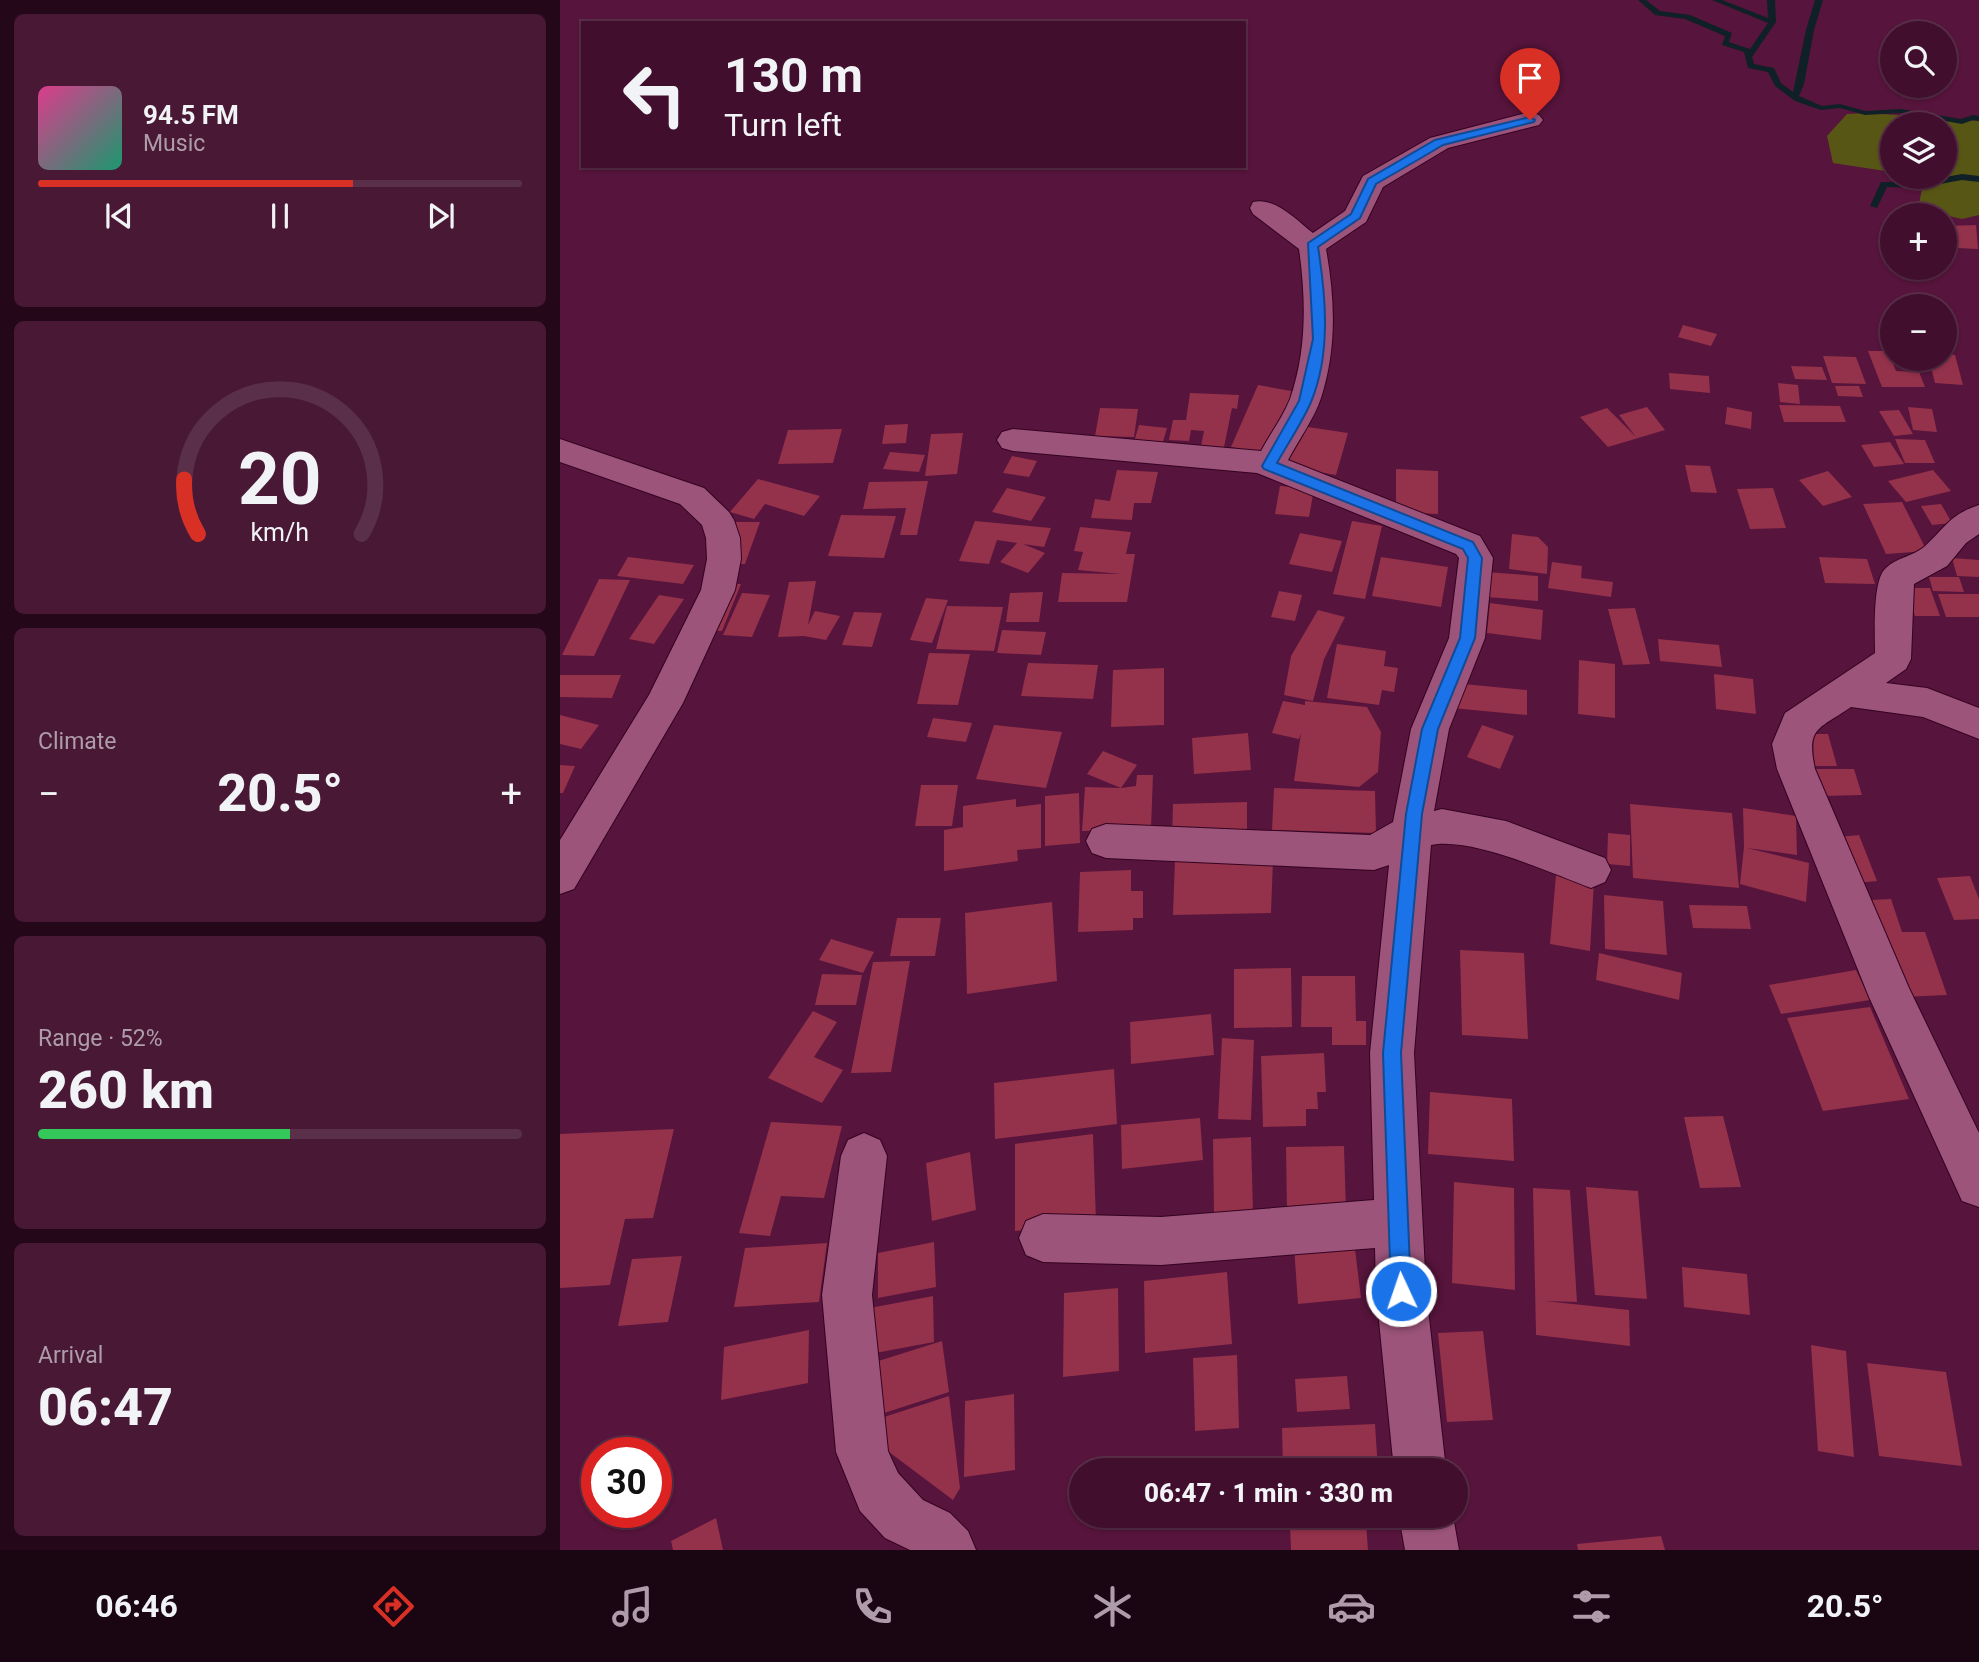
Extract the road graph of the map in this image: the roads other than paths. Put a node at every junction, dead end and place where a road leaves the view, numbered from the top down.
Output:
1 (1530, 120) dead end
2 (1263, 208) dead end
3 (1312, 246) junction
4 (1013, 440) dead end
5 (560, 450) edge
6 (1269, 466) junction
7 (1979, 517) edge
8 (1846, 692) junction
9 (1979, 724) edge
10 (1412, 832) junction
11 (1106, 841) dead end
12 (1591, 870) dead end
13 (560, 876) edge
14 (864, 1156) dead end
15 (1979, 1184) edge
16 (1398, 1223) junction
17 (1043, 1238) dead end
18 (1419, 1458) edge
19 (1428, 1528) edge
20 (949, 1550) edge
21 (1432, 1550) edge

1 - 3 street
2 - 3 street
3 - 6 street
4 - 6 street
5 - 13 street
6 - 10 street
7 - 8 street
8 - 9 street
8 - 15 street
10 - 11 street
10 - 12 street
10 - 16 street
14 - 20 street
16 - 17 street
16 - 18 street
19 - 21 street

